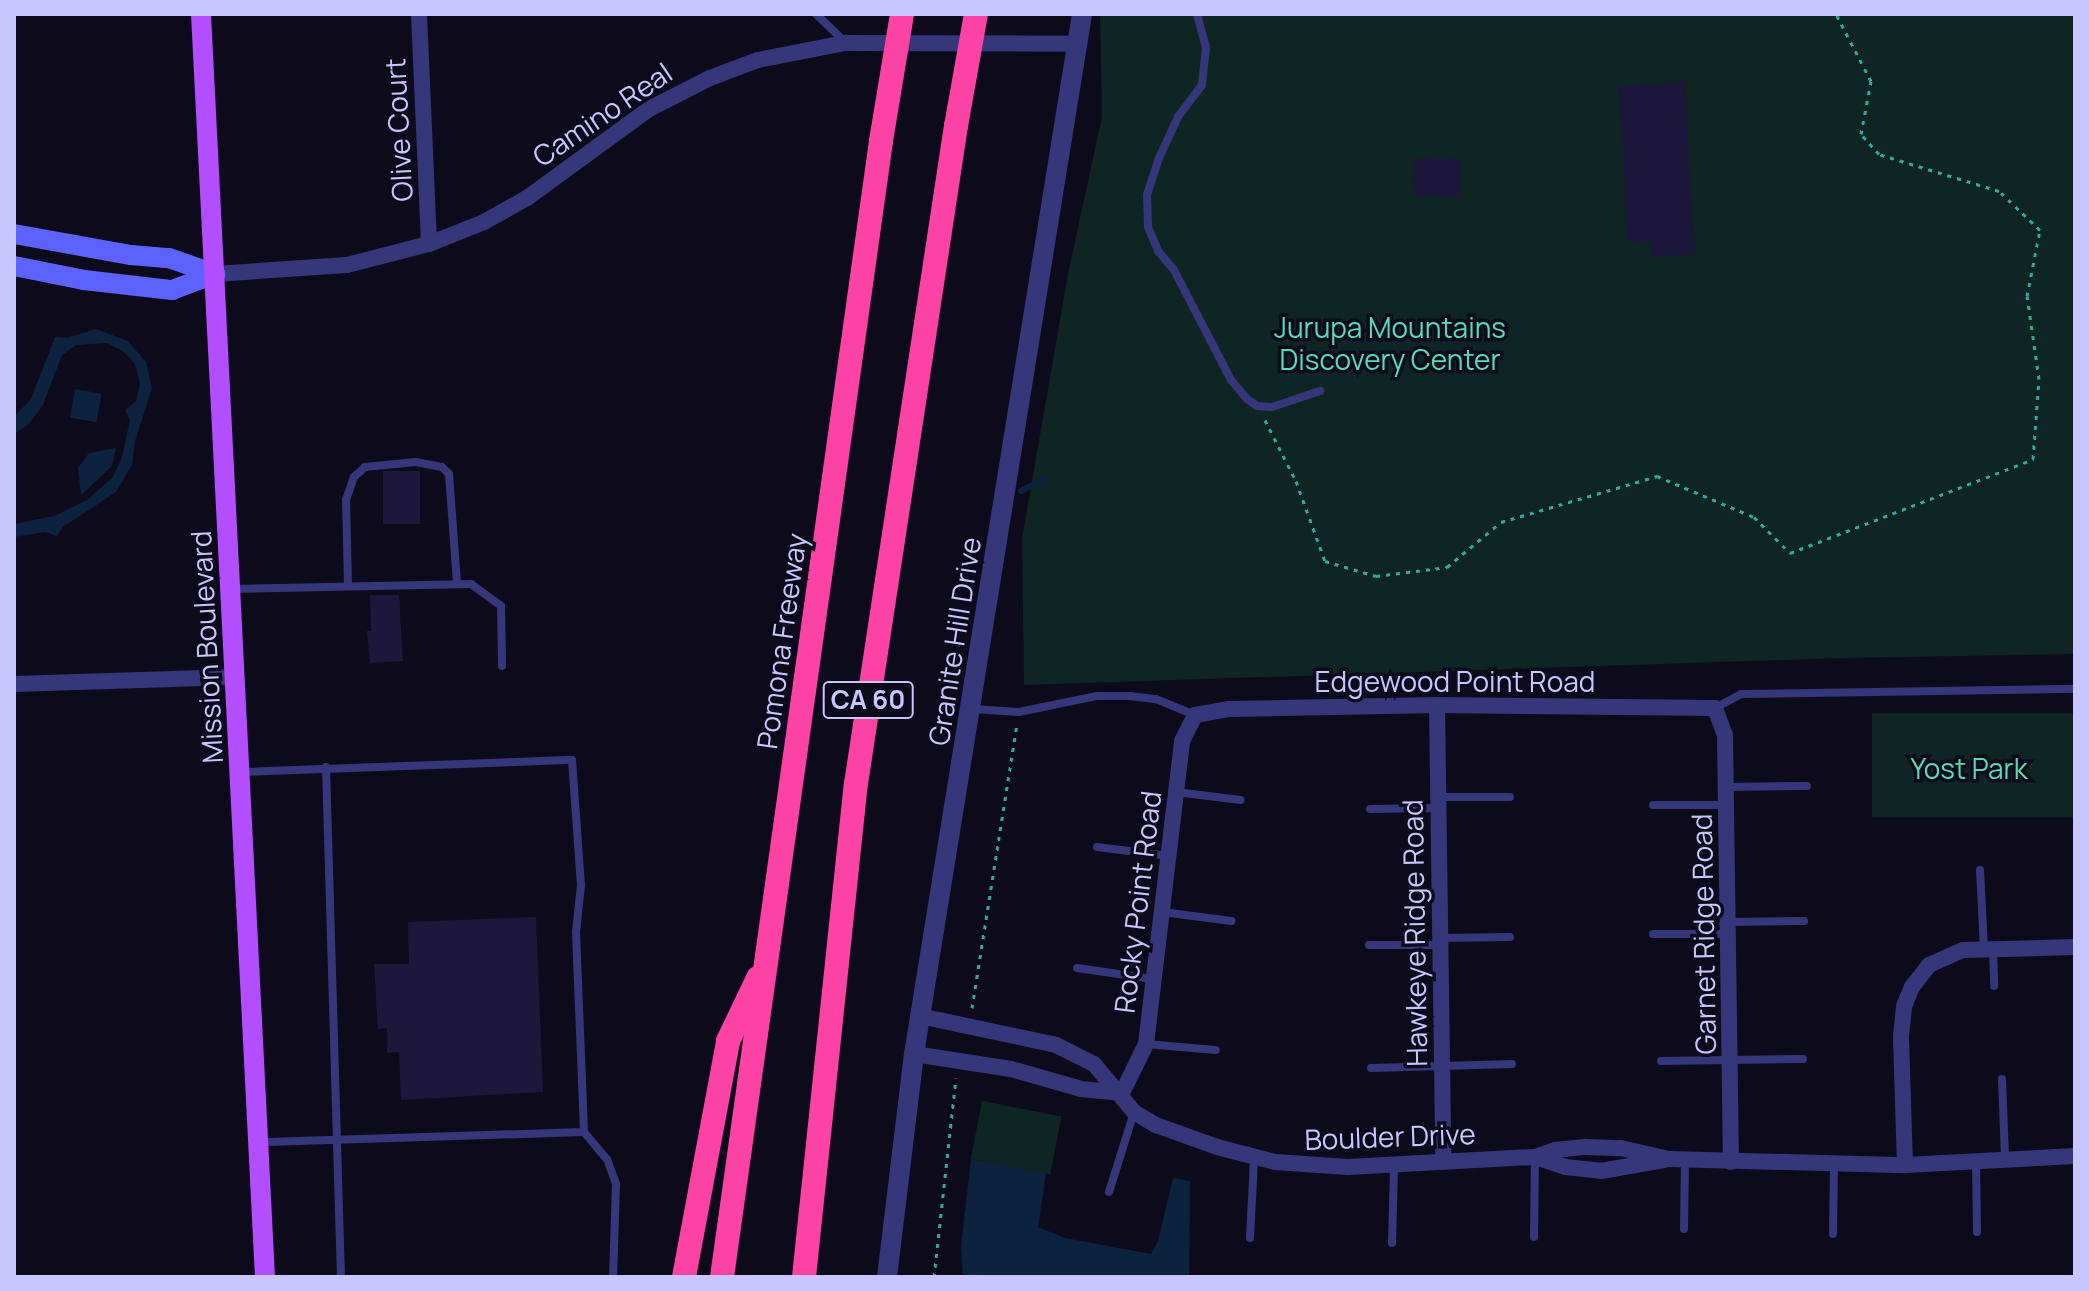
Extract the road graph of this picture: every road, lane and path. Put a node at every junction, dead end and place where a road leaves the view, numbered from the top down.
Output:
1 (201, 14) edge
2 (419, 14) edge
3 (816, 14) edge
4 (902, 14) edge
5 (976, 14) edge
6 (1082, 14) edge
7 (1197, 14) edge
8 (1836, 14) edge
9 (845, 43) junction
10 (1076, 44) junction
11 (14, 234) edge
12 (429, 244) junction
13 (14, 266) edge
14 (215, 274) junction
15 (1320, 391) dead end
16 (1257, 406) junction
17 (457, 584) junction
18 (348, 585) junction
19 (231, 589) junction
20 (502, 666) dead end
21 (236, 677) junction
22 (14, 684) edge
23 (2075, 689) edge
24 (1437, 705) junction
25 (1715, 708) junction
26 (972, 709) junction
27 (1019, 712) junction
28 (1195, 715) junction
29 (326, 767) junction
30 (240, 772) junction
31 (1807, 786) dead end
32 (1726, 787) junction
33 (1176, 792) junction
34 (1510, 797) dead end
35 (1241, 800) dead end
36 (1438, 802) junction
37 (1653, 805) dead end
38 (1726, 805) junction
39 (1370, 809) dead end
40 (1097, 847) dead end
41 (1168, 856) junction
42 (1980, 870) dead end
43 (1162, 912) junction
44 (1231, 921) dead end
45 (1804, 921) dead end
46 (1729, 928) junction
47 (1653, 934) dead end
48 (1510, 937) dead end
49 (1440, 941) junction
50 (1369, 945) dead end
51 (2075, 947) edge
52 (1989, 949) junction
53 (769, 954) junction
54 (1077, 968) dead end
55 (1154, 979) junction
56 (1994, 986) dead end
57 (975, 996) dead end
58 (920, 1016) junction
59 (1146, 1044) junction
60 (1216, 1050) dead end
61 (1068, 1051) junction
62 (914, 1054) junction
63 (1803, 1059) dead end
64 (1731, 1060) junction
65 (1661, 1061) dead end
66 (1512, 1064) dead end
67 (1442, 1065) junction
68 (1371, 1068) dead end
69 (2002, 1079) dead end
70 (1056, 1080) junction
71 (1122, 1093) junction
72 (953, 1096) dead end
73 (1134, 1112) junction
74 (584, 1132) junction
75 (337, 1139) junction
76 (259, 1142) junction
77 (2075, 1156) edge
78 (1535, 1157) junction
79 (1254, 1158) junction
80 (2005, 1158) junction
81 (1677, 1159) junction
82 (1443, 1161) junction
83 (1976, 1161) junction
84 (1731, 1162) junction
85 (1394, 1164) junction
86 (1834, 1164) junction
87 (1905, 1165) junction
88 (1109, 1192) dead end
89 (1684, 1229) dead end
90 (1977, 1232) dead end
91 (1833, 1234) dead end
92 (1534, 1237) dead end
93 (1250, 1238) dead end
94 (1392, 1243) dead end
95 (265, 1277) edge
96 (341, 1277) edge
97 (613, 1277) edge
98 (684, 1277) edge
99 (722, 1277) edge
100 (804, 1277) edge
101 (887, 1277) edge
102 (934, 1277) edge

1 - 14 main road, Mission Boulevard
2 - 12 street, Olive Court
3 - 9 lane
4 - 53 highway, Pomona Freeway / CA 60, bridge
5 - 100 highway, CA 60, bridge
6 - 10 street, Granite Hill Drive
7 - 16 lane
8 - 16 path
9 - 10 street, Camino Real
9 - 12 street, Camino Real
10 - 26 street, Granite Hill Drive
11 - 14 main road, Camino Real
12 - 14 street, Camino Real
13 - 14 main road, Camino Real
14 - 19 main road, Mission Boulevard
15 - 16 lane
17 - 18 lane
17 - 18 lane
17 - 20 lane
18 - 19 lane
19 - 21 main road, Mission Boulevard
21 - 22 street
21 - 30 main road, Mission Boulevard
23 - 25 lane
24 - 25 street, Edgewood Point Road
24 - 28 street, Edgewood Point Road
24 - 36 street, Hawkeye Ridge Road
25 - 32 street, Garnet Ridge Road
26 - 27 lane
26 - 58 street, Granite Hill Drive
27 - 28 lane
27 - 57 path
28 - 33 street, Rocky Point Road
29 - 30 lane
29 - 74 lane
29 - 75 lane
30 - 76 main road, Mission Boulevard
31 - 32 lane
32 - 38 street, Garnet Ridge Road
33 - 35 lane
33 - 41 street, Rocky Point Road
34 - 36 lane
36 - 39 lane
36 - 49 street, Hawkeye Ridge Road
37 - 38 lane
38 - 46 street, Garnet Ridge Road
40 - 41 lane
41 - 43 street, Rocky Point Road
42 - 52 lane
43 - 44 lane
43 - 55 street, Rocky Point Road
45 - 46 lane
46 - 47 lane
46 - 64 street, Garnet Ridge Road
48 - 49 lane
49 - 50 lane
49 - 67 street, Hawkeye Ridge Road
51 - 52 street
52 - 56 lane
52 - 87 street
53 - 98 highway
53 - 99 highway, Pomona Freeway / CA 60
54 - 55 lane
55 - 59 street, Rocky Point Road
58 - 61 street
58 - 62 street, Granite Hill Drive
59 - 60 lane
59 - 71 street, Rocky Point Road
61 - 70 street
61 - 71 street
62 - 70 street
62 - 101 street, Granite Hill Drive
63 - 64 lane
64 - 65 lane
64 - 84 street, Garnet Ridge Road
66 - 67 lane
67 - 68 lane
67 - 82 street, Hawkeye Ridge Road
69 - 80 lane
70 - 71 street
71 - 73 street
72 - 102 path
73 - 79 street, Boulder Drive
73 - 88 lane
74 - 75 lane
74 - 97 lane
75 - 76 lane
75 - 96 lane
76 - 95 main road, Mission Boulevard
77 - 80 street, Boulder Drive
78 - 81 street, Boulder Drive
78 - 81 street, Boulder Drive
78 - 82 street, Boulder Drive
78 - 92 lane
79 - 85 street, Boulder Drive
79 - 93 lane
80 - 83 street, Boulder Drive
81 - 84 street, Boulder Drive
81 - 89 lane
82 - 85 street, Boulder Drive
83 - 87 street, Boulder Drive
83 - 90 lane
84 - 86 street, Boulder Drive
85 - 94 lane
86 - 87 street, Boulder Drive
86 - 91 lane

